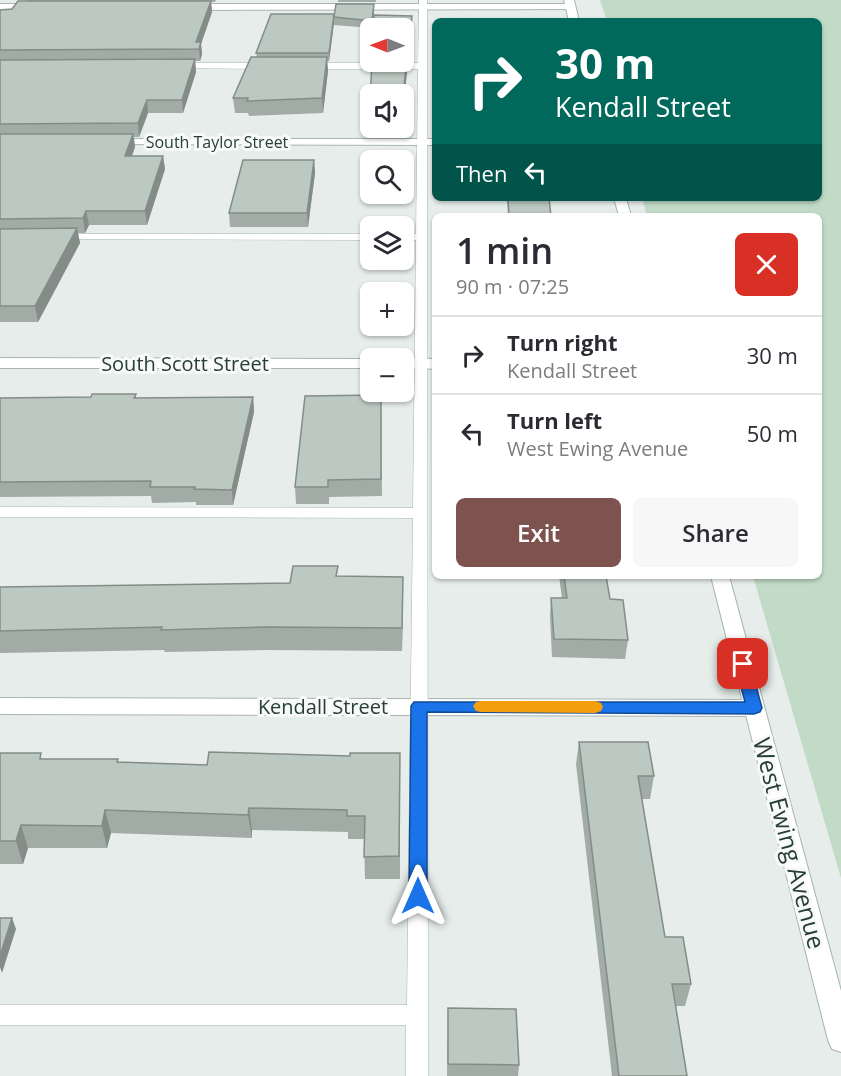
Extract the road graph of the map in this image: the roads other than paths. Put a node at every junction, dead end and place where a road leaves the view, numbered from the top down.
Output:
1 (570, 3) edge
2 (423, 4) edge
3 (0, 7) edge
4 (46, 7) edge
5 (172, 7) edge
6 (573, 18) edge
7 (165, 66) edge
8 (282, 66) edge
9 (294, 66) edge
10 (423, 66) junction
11 (92, 142) edge
12 (429, 142) edge
13 (48, 237) edge
14 (360, 237) edge
15 (414, 237) edge
16 (422, 237) junction
17 (0, 363) edge
18 (360, 363) edge
19 (428, 364) edge
20 (0, 512) edge
21 (420, 513) junction
22 (721, 579) edge
23 (0, 706) edge
24 (419, 706) junction
25 (754, 708) junction
26 (0, 1014) edge
27 (417, 1015) junction
28 (841, 1040) edge
29 (417, 1076) edge

1 - 2 street
1 - 6 street
2 - 5 street
2 - 10 lane
3 - 4 street
7 - 8 lane
9 - 10 lane
10 - 12 lane
11 - 12 street, South Taylor Street
12 - 16 lane
13 - 14 lane
15 - 16 lane
16 - 19 lane
17 - 18 street, South Scott Street
19 - 21 lane
20 - 21 lane
21 - 24 lane
22 - 25 street, West Ewing Avenue
23 - 24 street, Kendall Street
24 - 25 street, Kendall Street
24 - 27 lane
25 - 28 street, West Ewing Avenue
26 - 27 lane
27 - 29 lane

